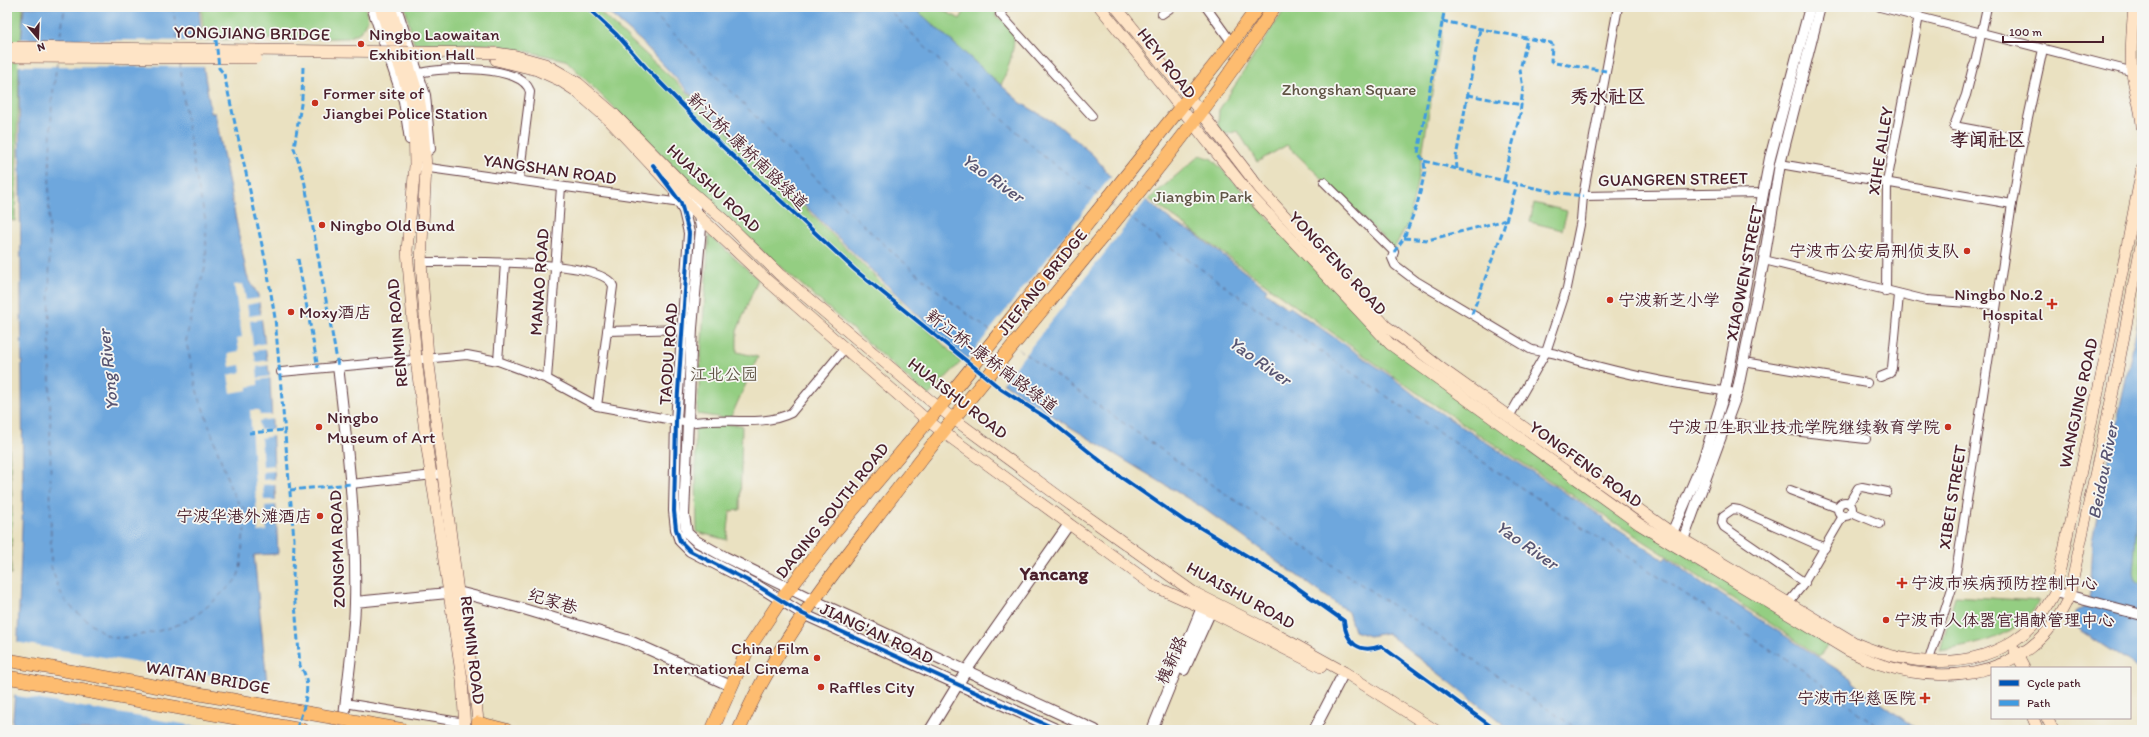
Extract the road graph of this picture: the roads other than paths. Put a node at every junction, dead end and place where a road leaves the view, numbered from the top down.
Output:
1 (372, 7) edge
2 (380, 7) edge
3 (390, 7) edge
4 (397, 7) edge
5 (1005, 7) edge
6 (1100, 7) edge
7 (1116, 7) edge
8 (1172, 7) edge
9 (1206, 7) edge
10 (1274, 7) edge
11 (1618, 7) edge
12 (1810, 7) edge
13 (1820, 7) edge
14 (1880, 7) edge
15 (1987, 7) edge
16 (2134, 7) edge
17 (1253, 9) edge
18 (1162, 14) dead end
19 (1919, 16) junction
20 (1981, 34) junction
21 (1232, 43) junction
22 (7, 48) edge
23 (2043, 49) junction
24 (7, 57) edge
25 (496, 57) junction
26 (420, 73) junction
27 (2137, 73) edge
28 (1189, 97) junction
29 (1180, 108) junction
30 (1200, 111) junction
31 (1092, 116) dead end
32 (1192, 122) junction
33 (2142, 126) edge
34 (2024, 139) junction
35 (420, 154) junction
36 (1780, 164) junction
37 (653, 165) junction
38 (420, 167) junction
39 (2142, 169) edge
40 (519, 179) junction
41 (1324, 182) dead end
42 (1887, 182) junction
43 (685, 186) junction
44 (561, 187) junction
45 (1763, 193) junction
46 (1583, 196) junction
47 (681, 203) junction
48 (2012, 204) junction
49 (699, 216) junction
50 (2142, 240) edge
51 (1764, 260) junction
52 (422, 262) junction
53 (504, 263) junction
54 (555, 266) junction
55 (1886, 292) junction
56 (1899, 295) junction
57 (1996, 305) junction
58 (687, 329) junction
59 (607, 331) junction
60 (844, 348) junction
61 (1546, 352) junction
62 (428, 357) junction
63 (416, 359) junction
64 (498, 361) junction
65 (1744, 362) junction
66 (338, 366) junction
67 (281, 372) dead end
68 (1880, 377) dead end
69 (547, 380) junction
70 (1867, 383) dead end
71 (1725, 391) junction
72 (1737, 393) junction
73 (597, 406) junction
74 (939, 408) junction
75 (1509, 417) junction
76 (953, 418) junction
77 (676, 421) junction
78 (928, 421) junction
79 (1727, 422) junction
80 (689, 423) junction
81 (942, 431) junction
82 (1866, 439) dead end
83 (431, 474) junction
84 (443, 474) junction
85 (351, 484) junction
86 (1790, 490) dead end
87 (1887, 492) dead end
88 (1850, 508) junction
89 (1841, 512) junction
90 (1069, 524) junction
91 (1880, 524) dead end
92 (1672, 533) junction
93 (1683, 540) junction
94 (696, 541) joint
95 (1825, 548) junction
96 (690, 551) joint
97 (1804, 583) junction
98 (791, 589) junction
99 (453, 592) junction
100 (2055, 592) junction
101 (2069, 596) junction
102 (813, 600) junction
103 (780, 601) junction
104 (356, 602) junction
105 (1788, 603) junction
106 (1208, 605) junction
107 (803, 614) junction
108 (2142, 615) edge
109 (2023, 634) joint
110 (2039, 640) joint
111 (2005, 644) junction
112 (2018, 657) junction
113 (7, 660) edge
114 (1928, 663) junction
115 (2009, 665) edge
116 (1998, 667) edge
117 (2023, 667) edge
118 (1991, 668) edge
119 (966, 671) junction
120 (7, 677) edge
121 (1341, 678) junction
122 (958, 684) junction
123 (732, 686) junction
124 (345, 703) junction
125 (2033, 719) edge
126 (2048, 719) edge
127 (465, 726) edge
128 (478, 727) edge
129 (302, 730) edge
130 (343, 730) edge
131 (404, 730) edge
132 (506, 730) edge
133 (712, 730) edge
134 (739, 730) edge
135 (930, 730) edge
136 (1058, 730) edge
137 (1095, 730) edge
138 (1152, 730) edge
139 (1158, 730) edge
140 (1314, 730) edge
141 (1426, 730) edge
142 (1435, 730) edge
143 (2038, 730) edge
144 (2053, 730) edge

1 - 35 street
2 - 35 main road, RENMIN ROAD
3 - 35 main road, RENMIN ROAD
4 - 26 street
5 - 31 street
6 - 29 main road, HEYI ROAD
7 - 28 main road, HEYI ROAD
8 - 18 street
9 - 21 street
10 - 30 main road, JIEFANG BRIDGE
11 - 46 street
12 - 45 street, XIAOWEN STREET
13 - 36 street, XIAOWEN STREET
14 - 19 street
15 - 20 street
16 - 27 main road
17 - 21 main road, JIEFANG BRIDGE
19 - 20 street
19 - 42 street, XIHE ALLEY
20 - 23 street
20 - 34 street
21 - 28 main road, JIEFANG BRIDGE
22 - 25 main road, YONGJIANG BRIDGE, bridge
23 - 27 street
23 - 34 street, XIBEI STREET
24 - 25 main road, YONGJIANG BRIDGE, bridge
25 - 37 main road, HUAISHU ROAD
25 - 43 main road, HUAISHU ROAD
26 - 35 street
26 - 40 street
27 - 33 main road
28 - 29 main road, JIEFANG BRIDGE
28 - 30 main road, HEYI ROAD
29 - 32 main road, HEYI ROAD
29 - 74 main road, JIEFANG BRIDGE
30 - 32 main road, JIEFANG BRIDGE
30 - 75 main road, YONGFENG ROAD
32 - 76 main road, JIEFANG BRIDGE
32 - 118 main road, YONGFENG ROAD
34 - 48 street, XIBEI STREET
35 - 38 main road, RENMIN ROAD
36 - 42 street
36 - 51 street, XIAOWEN STREET
37 - 47 street, TAODU ROAD
37 - 49 main road, HUAISHU ROAD
38 - 40 street, YANGSHAN ROAD
38 - 52 main road, RENMIN ROAD
38 - 63 main road, RENMIN ROAD
39 - 100 main road, WANGJING ROAD
40 - 44 street, YANGSHAN ROAD
41 - 61 street
42 - 48 street
42 - 55 street, XIHE ALLEY
43 - 49 street, TAODU ROAD
43 - 74 main road, HUAISHU ROAD
44 - 47 street, YANGSHAN ROAD
44 - 54 street, MANAO ROAD
45 - 46 street, GUANGREN STREET
45 - 71 street, XIAOWEN STREET
46 - 61 street
47 - 58 street, TAODU ROAD
48 - 57 street, XIBEI STREET
49 - 58 street, TAODU ROAD
49 - 60 main road, HUAISHU ROAD
50 - 101 main road, WANGJING ROAD
51 - 55 street
51 - 65 street, XIAOWEN STREET
52 - 53 street
52 - 62 main road, RENMIN ROAD
53 - 54 street
53 - 64 street
54 - 59 street
54 - 69 street, MANAO ROAD
55 - 56 street
56 - 57 street
56 - 68 street
57 - 114 street, XIBEI STREET
58 - 59 street
58 - 77 street, TAODU ROAD
58 - 80 street, TAODU ROAD
59 - 73 street
60 - 78 main road, HUAISHU ROAD
60 - 80 street
61 - 71 street
61 - 75 street
62 - 63 street
62 - 64 street
62 - 84 main road, RENMIN ROAD
63 - 66 street
63 - 83 main road, RENMIN ROAD
64 - 69 street
65 - 70 street
65 - 72 street, XIAOWEN STREET
66 - 67 street
66 - 85 street, ZONGMA ROAD
69 - 73 street
71 - 72 street
71 - 92 street, XIAOWEN STREET
72 - 79 street, XIAOWEN STREET
73 - 77 street
74 - 76 main road, HUAISHU ROAD
74 - 78 main road, DAQING SOUTH ROAD
75 - 92 main road, YONGFENG ROAD
76 - 81 main road, JIEFANG BRIDGE
76 - 106 main road, HUAISHU ROAD
77 - 80 street
77 - 96 street, TAODU ROAD
78 - 81 main road, HUAISHU ROAD
78 - 98 main road, DAQING SOUTH ROAD
79 - 82 street
79 - 93 street, XIAOWEN STREET
80 - 94 street, TAODU ROAD
81 - 90 main road, HUAISHU ROAD
81 - 102 main road
83 - 84 street
83 - 85 street
83 - 99 main road, RENMIN ROAD
84 - 99 main road, RENMIN ROAD
85 - 104 street, ZONGMA ROAD
86 - 89 street
87 - 88 street
88 - 89 street
88 - 89 street
88 - 91 street
89 - 95 street
90 - 106 main road, HUAISHU ROAD
90 - 119 street
92 - 93 main road, YONGFENG ROAD
93 - 105 main road, YONGFENG ROAD
94 - 98 street, JIANG'AN ROAD
95 - 97 street
95 - 97 street
96 - 103 street, JIANG'AN ROAD
97 - 105 street
98 - 102 street, JIANG'AN ROAD
98 - 103 main road, DAQING SOUTH ROAD
99 - 104 street, 纪家巷
99 - 123 street, 纪家巷
99 - 127 main road, RENMIN ROAD
99 - 128 main road, RENMIN ROAD
100 - 101 street
100 - 109 main road, WANGJING ROAD
101 - 108 street
101 - 110 main road, WANGJING ROAD
102 - 107 main road
102 - 119 street, JIANG'AN ROAD
103 - 107 street, JIANG'AN ROAD
103 - 123 main road, DAQING SOUTH ROAD
104 - 124 street, ZONGMA ROAD
105 - 114 main road, YONGFENG ROAD
106 - 121 main road, HUAISHU ROAD
106 - 138 street
106 - 139 street, 槐新路
106 - 142 main road, HUAISHU ROAD
107 - 122 street, JIANG'AN ROAD
107 - 134 main road
109 - 111 main road, YONGFENG ROAD
110 - 112 main road, YONGFENG ROAD
111 - 112 main road
111 - 114 main road, YONGFENG ROAD
111 - 115 main road
112 - 115 main road, YONGFENG ROAD
112 - 117 main road
113 - 131 main road, WAITAN BRIDGE, bridge
115 - 116 main road, YONGFENG ROAD
119 - 122 street
119 - 137 street, JIANG'AN ROAD
120 - 129 main road, WAITAN BRIDGE
121 - 140 street
121 - 141 main road, HUAISHU ROAD
122 - 135 street
122 - 136 street, JIANG'AN ROAD
123 - 133 main road, DAQING SOUTH ROAD
124 - 127 street
124 - 130 street, ZONGMA ROAD
125 - 143 main road
126 - 144 main road
128 - 132 main road

